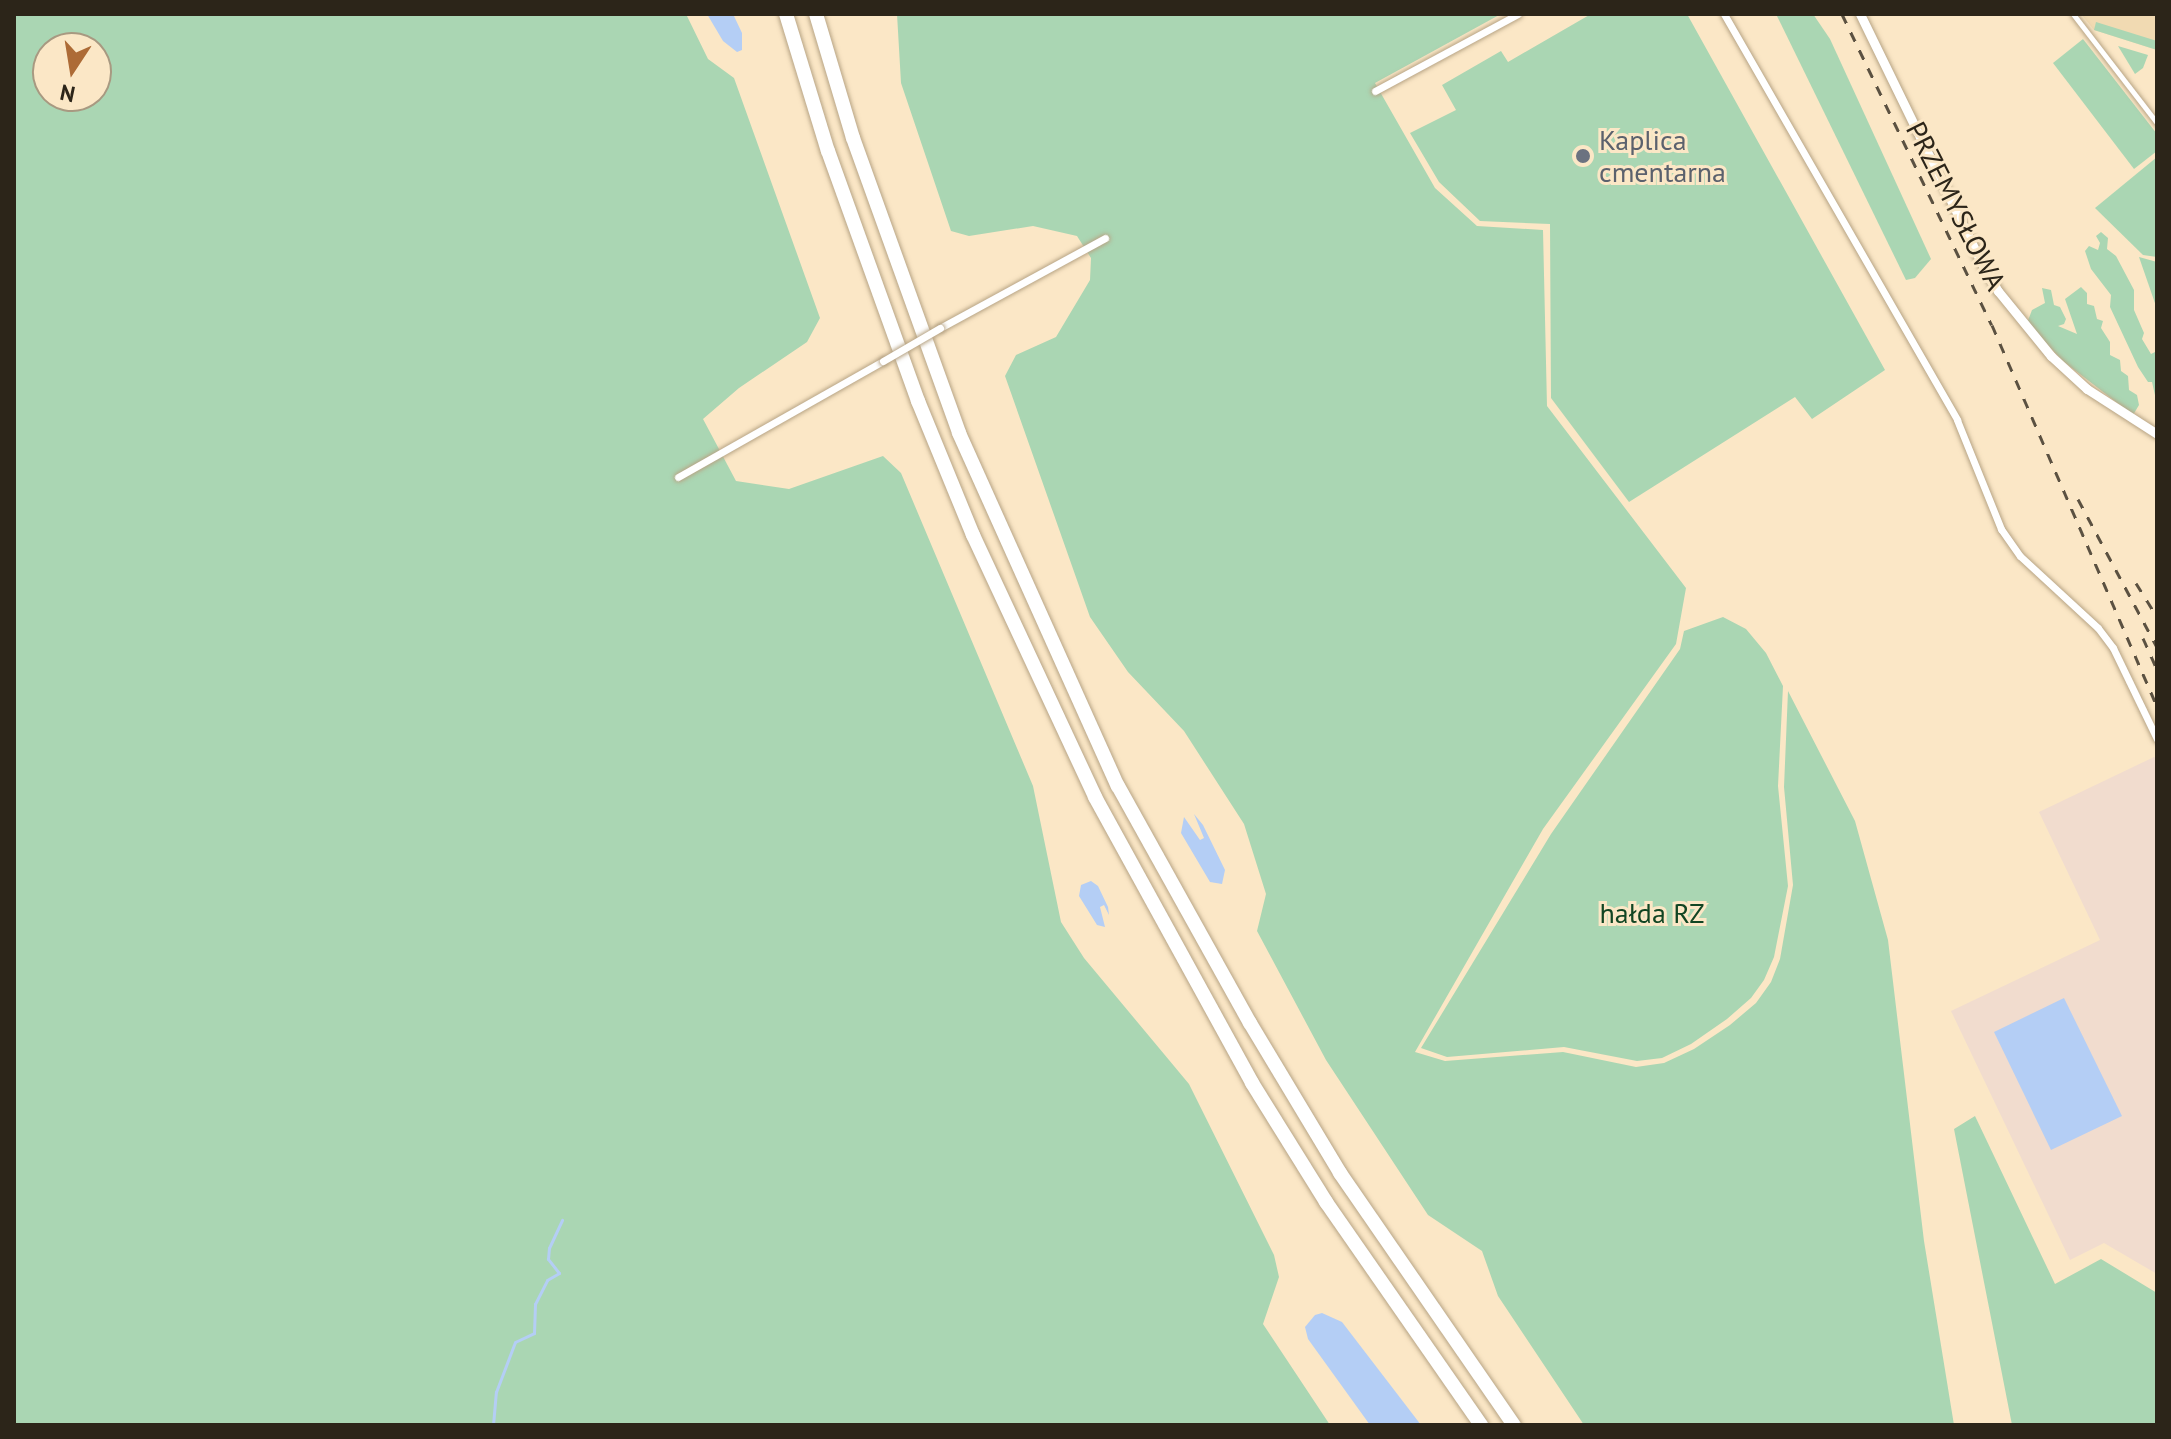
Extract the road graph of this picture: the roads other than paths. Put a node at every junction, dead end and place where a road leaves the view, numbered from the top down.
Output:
1 (786, 14) edge
2 (816, 14) edge
3 (1518, 14) edge
4 (1724, 14) edge
5 (1860, 14) edge
6 (2073, 14) edge
7 (1375, 91) dead end
8 (2157, 123) edge
9 (1105, 238) dead end
10 (2157, 434) edge
11 (678, 477) dead end
12 (2157, 739) edge
13 (1481, 1425) edge
14 (1514, 1425) edge

1 - 13 highway
2 - 14 highway
3 - 7 street
4 - 12 street
5 - 10 street, PRZEMYSŁOWA
6 - 8 street
9 - 11 street, bridge

